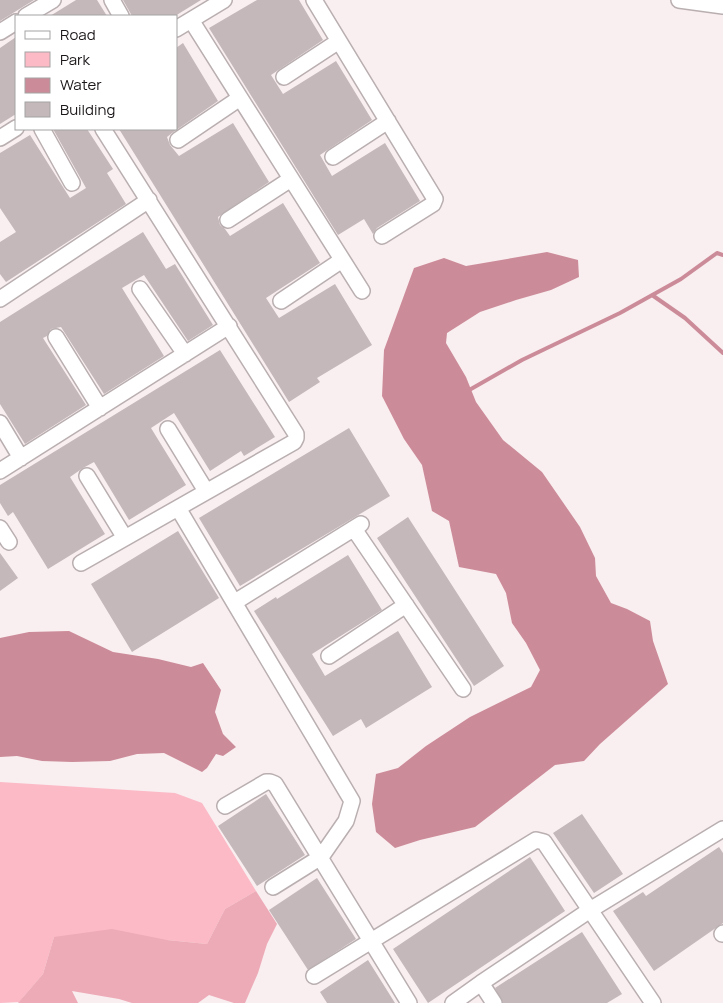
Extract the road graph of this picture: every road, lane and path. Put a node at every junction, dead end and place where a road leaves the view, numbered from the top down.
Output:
1 (53, 0) edge
2 (112, 0) edge
3 (224, 0) edge
4 (314, 0) edge
5 (679, 0) edge
6 (723, 6) edge
7 (28, 15) edge
8 (120, 15) edge
9 (191, 20) junction
10 (15, 23) edge
11 (178, 28) edge
12 (0, 32) edge
13 (339, 41) junction
14 (284, 77) dead end
15 (240, 98) junction
16 (388, 121) junction
17 (15, 129) edge
18 (43, 130) edge
19 (104, 130) edge
20 (0, 138) edge
21 (178, 140) dead end
22 (333, 156) dead end
23 (291, 179) junction
24 (72, 183) dead end
25 (148, 200) junction
26 (228, 220) dead end
27 (382, 236) dead end
28 (342, 260) junction
29 (140, 289) dead end
30 (362, 292) dead end
31 (0, 299) edge
32 (281, 301) dead end
33 (229, 326) junction
34 (56, 337) dead end
35 (185, 354) junction
36 (100, 408) junction
37 (0, 423) edge
38 (168, 429) dead end
39 (21, 458) junction
40 (0, 471) edge
41 (87, 476) dead end
42 (206, 491) junction
43 (178, 508) junction
44 (0, 528) edge
45 (125, 538) junction
46 (9, 542) dead end
47 (82, 563) dead end
48 (235, 602) junction
49 (406, 606) junction
50 (329, 656) dead end
51 (463, 689) dead end
52 (225, 806) dead end
53 (723, 829) edge
54 (321, 857) junction
55 (273, 887) dead end
56 (590, 910) junction
57 (370, 940) junction
58 (314, 976) dead end
59 (481, 983) junction
60 (409, 1003) edge
61 (453, 1003) edge
62 (494, 1003) edge
63 (653, 1003) edge

1 - 7 street
2 - 8 street
3 - 9 street
4 - 13 street
5 - 6 street
9 - 11 street
9 - 15 street
10 - 12 street
13 - 14 street
13 - 16 street
15 - 21 street
15 - 23 street
16 - 22 street
16 - 27 street
17 - 20 street
18 - 24 street
19 - 25 street
23 - 26 street
23 - 28 street
25 - 31 street
25 - 33 street
28 - 30 street
28 - 32 street
29 - 35 street
33 - 35 street
33 - 42 street
34 - 36 street
35 - 36 street
36 - 39 street
37 - 39 street
38 - 42 street
39 - 40 street
41 - 45 street
42 - 43 street
43 - 45 street
43 - 48 street
44 - 46 street
45 - 47 street
48 - 49 street
48 - 54 street
49 - 50 street
49 - 51 street
52 - 54 street
53 - 56 street
54 - 55 street
54 - 57 street
56 - 57 street
56 - 59 street
56 - 63 street
57 - 58 street
57 - 60 street
59 - 61 street
59 - 62 street

